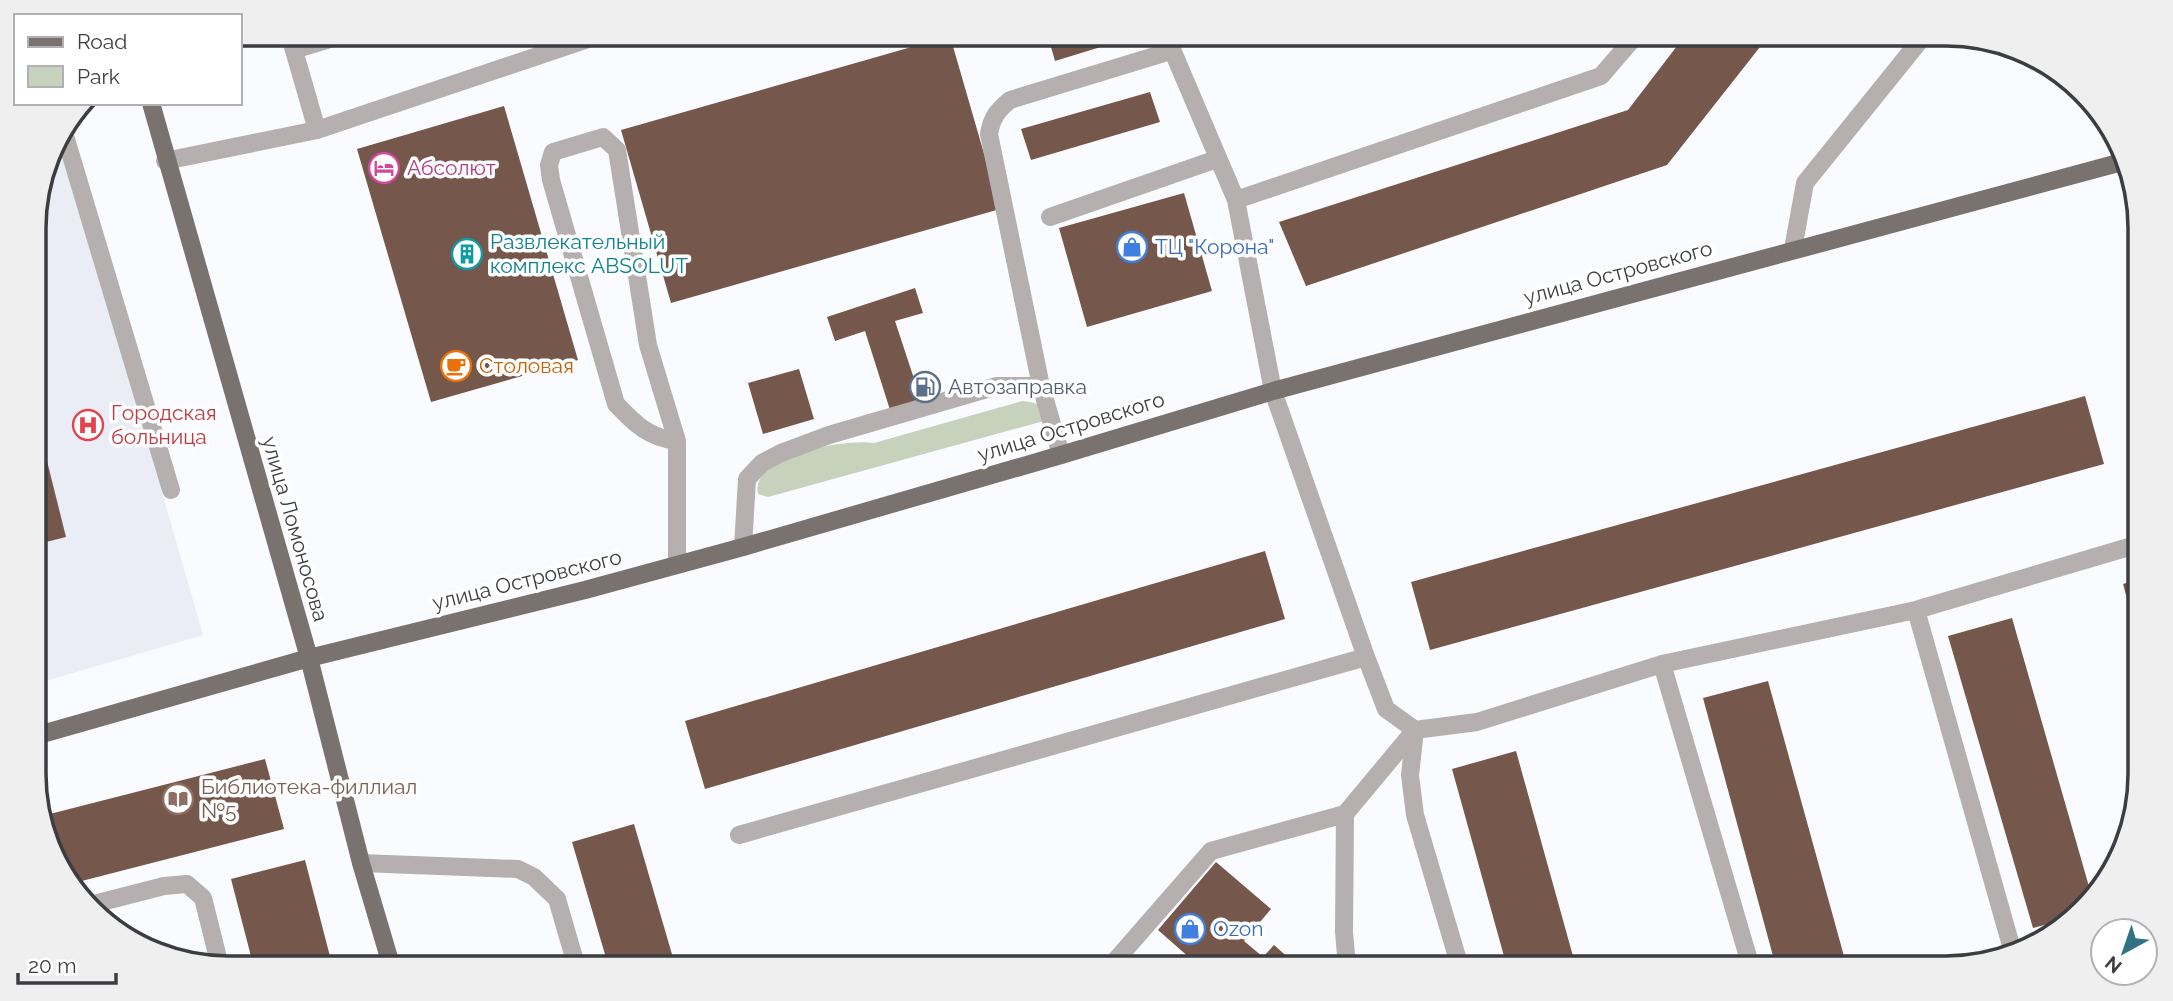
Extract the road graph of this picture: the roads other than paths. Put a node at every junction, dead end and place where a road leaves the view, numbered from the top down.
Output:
1 (292, 46) edge
2 (567, 46) edge
3 (1169, 46) edge
4 (1627, 46) edge
5 (1916, 46) edge
6 (1171, 51) junction
7 (151, 105) edge
8 (317, 130) junction
9 (67, 142) edge
10 (1217, 159) junction
11 (165, 160) junction
12 (2116, 164) edge
13 (1236, 200) junction
14 (1049, 217) dead end
15 (1793, 250) junction
16 (1041, 386) junction
17 (1273, 391) junction
18 (677, 441) junction
19 (1061, 455) junction
20 (171, 490) dead end
21 (743, 547) junction
22 (2128, 547) edge
23 (677, 565) junction
24 (1916, 610) junction
25 (1366, 657) junction
26 (309, 658) junction
27 (1662, 664) junction
28 (1415, 730) junction
29 (46, 733) edge
30 (1345, 814) junction
31 (739, 835) dead end
32 (361, 863) junction
33 (100, 903) edge
34 (2010, 943) edge
35 (217, 955) edge
36 (1120, 955) edge
37 (1346, 955) edge
38 (1457, 955) edge
39 (1748, 955) edge
40 (388, 956) edge
41 (573, 956) edge

1 - 8 lane
2 - 8 lane
3 - 6 lane
4 - 13 lane
5 - 15 lane
6 - 10 lane
6 - 16 lane
7 - 11 main road, улица Ломоносова
8 - 11 lane
9 - 20 lane
10 - 13 lane
10 - 14 lane
11 - 26 main road, улица Ломоносова
12 - 15 main road, улица Островского
13 - 17 lane
15 - 17 main road, улица Островского
16 - 19 lane
16 - 21 lane
17 - 19 main road, улица Островского
17 - 25 lane
18 - 18 lane
18 - 23 lane
19 - 21 main road, улица Островского
21 - 23 main road, улица Островского
22 - 24 lane
23 - 26 main road, улица Островского
24 - 27 lane
24 - 34 lane
25 - 28 lane
25 - 31 lane
26 - 29 main road, улица Островского
26 - 32 main road, улица Ломоносова
27 - 28 lane
27 - 39 lane
28 - 30 lane
28 - 38 lane
30 - 36 lane
30 - 37 lane
32 - 40 main road, улица Ломоносова
32 - 41 lane
33 - 35 lane

